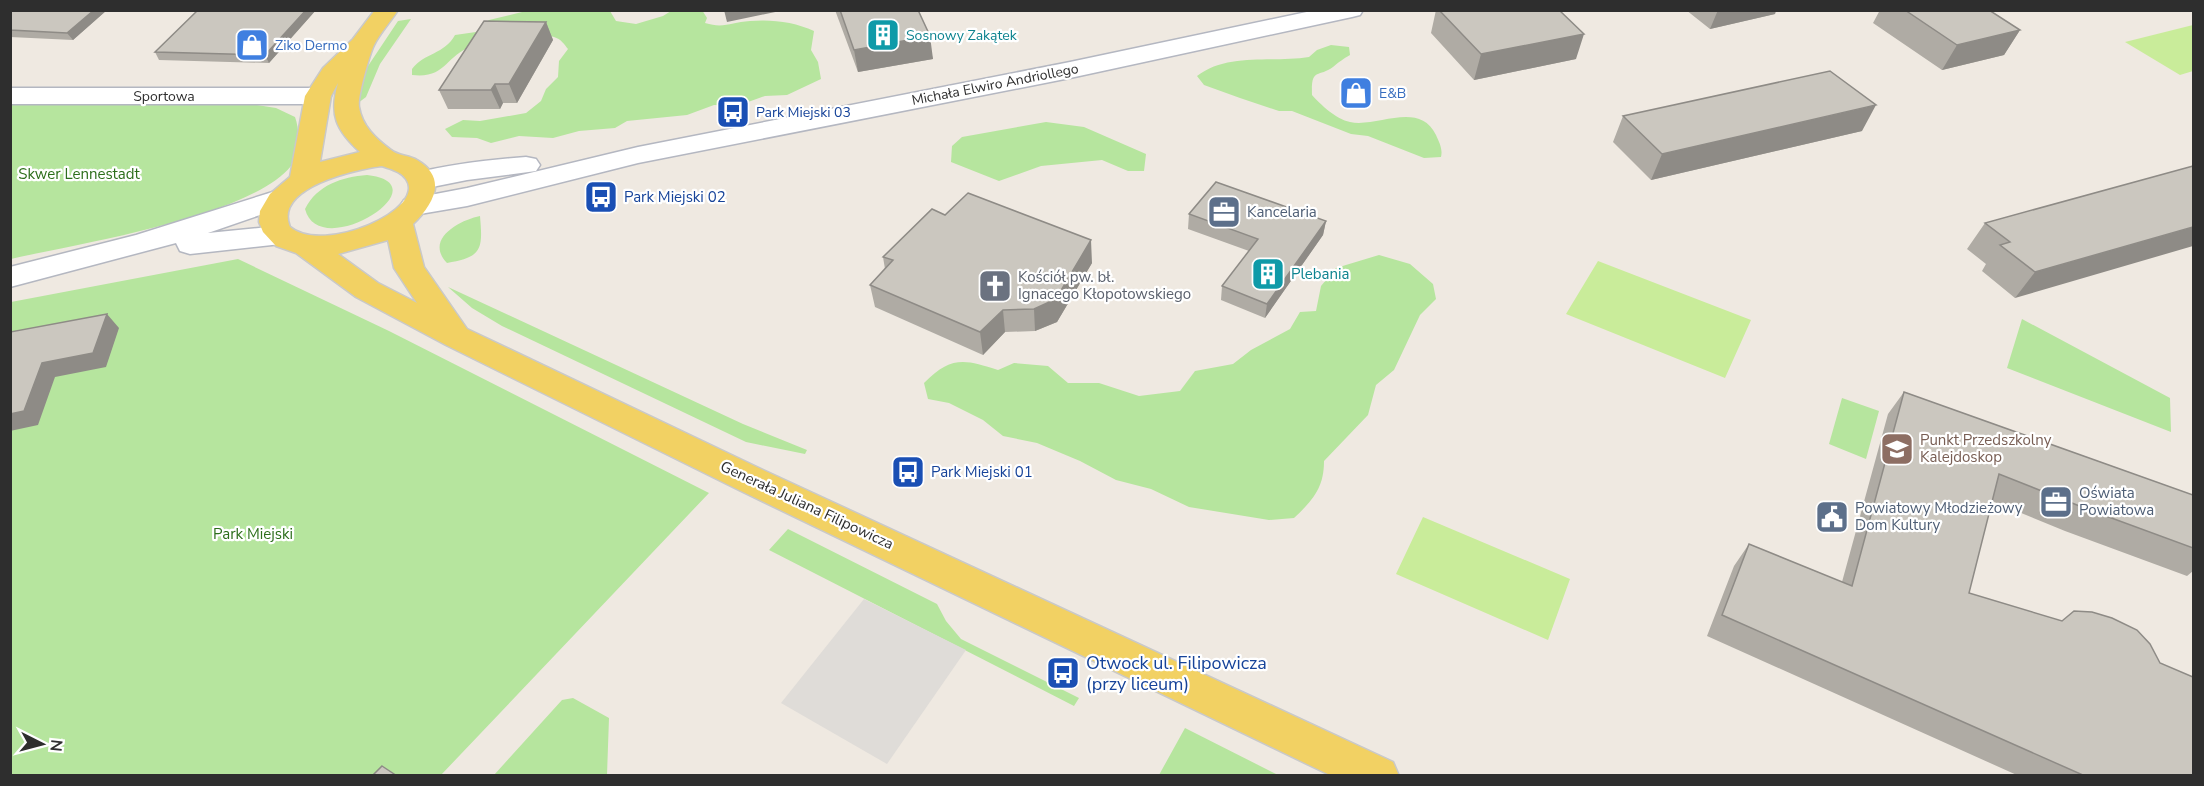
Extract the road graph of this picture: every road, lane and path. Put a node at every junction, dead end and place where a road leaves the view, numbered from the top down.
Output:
1 (387, 10) edge
2 (1352, 10) edge
3 (362, 44) junction
4 (10, 96) edge
5 (318, 96) junction
6 (383, 158) junction
7 (303, 179) junction
8 (279, 199) junction
9 (411, 202) junction
10 (293, 241) junction
11 (93, 258) junction
12 (10, 277) edge
13 (457, 338) junction
14 (1378, 776) edge

1 - 3 main road
2 - 9 street, Michała Elwiro Andriollego
3 - 5 main road
3 - 6 main road
4 - 5 street, Sportowa
5 - 7 main road
6 - 7 main road
6 - 9 main road
7 - 8 main road
8 - 10 main road
8 - 11 street
9 - 10 main road
9 - 13 main road
10 - 11 street
10 - 13 main road, Generała Juliana Filipowicza
11 - 12 street
13 - 14 main road, Generała Juliana Filipowicza

